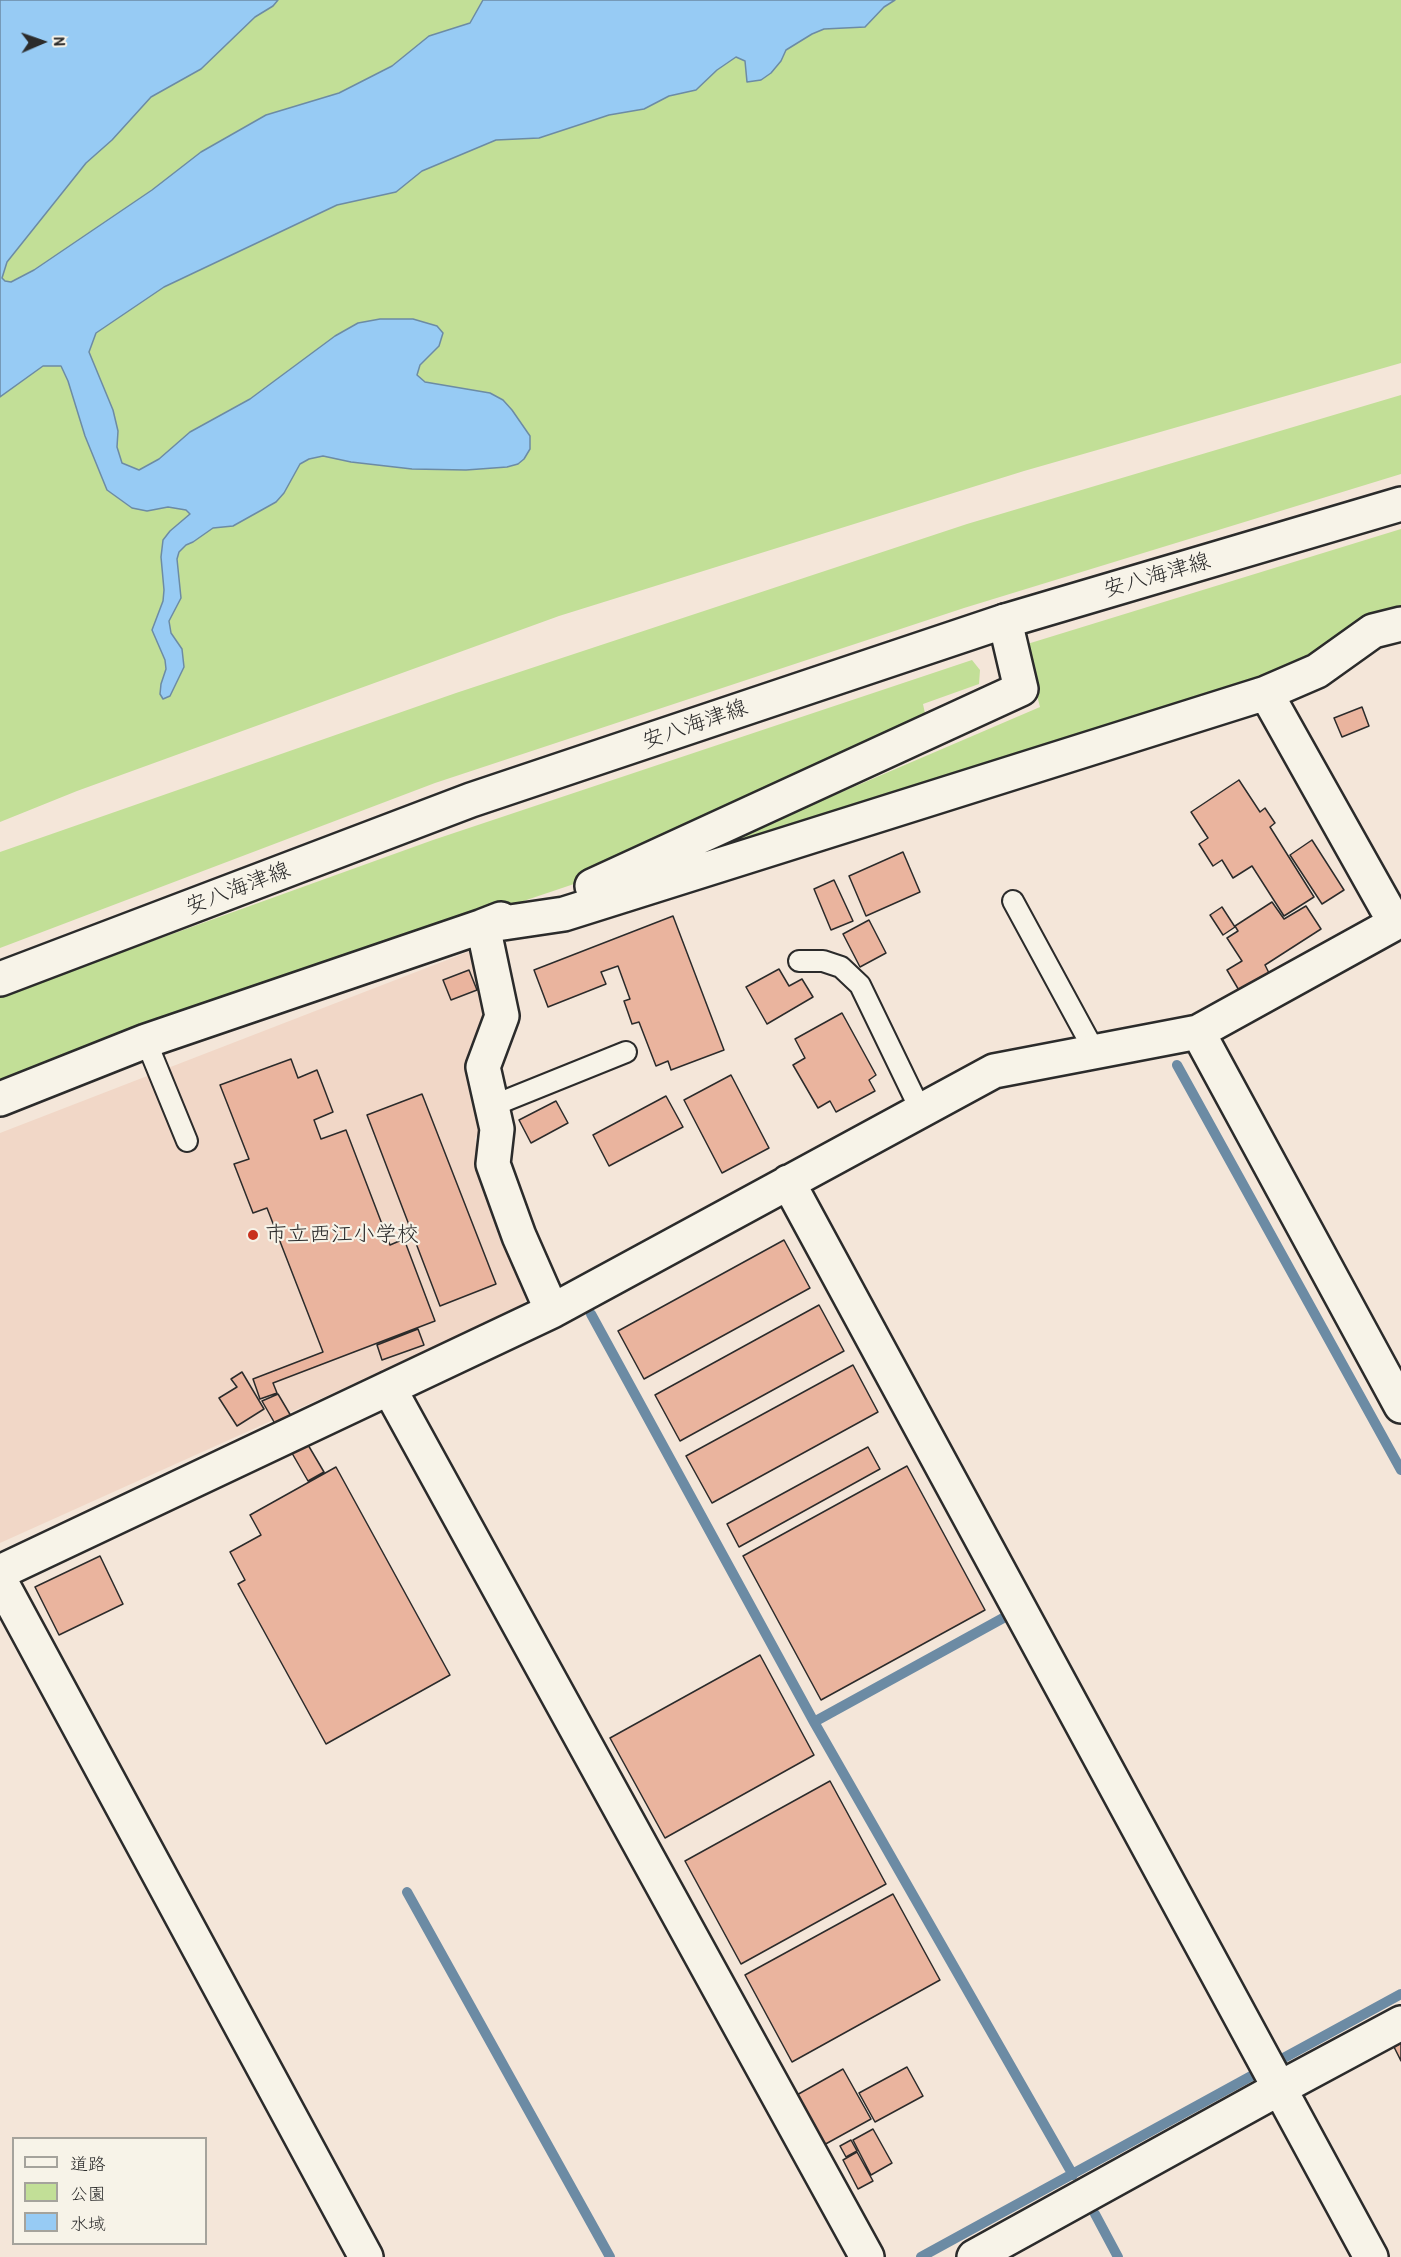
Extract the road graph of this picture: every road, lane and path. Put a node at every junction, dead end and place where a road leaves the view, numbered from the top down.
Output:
1 (1401, 504) edge
2 (1005, 621) junction
3 (1401, 624) edge
4 (1266, 693) junction
5 (1013, 900) dead end
6 (1398, 922) edge
7 (483, 926) junction
8 (799, 961) dead end
9 (0, 979) edge
10 (1198, 1032) junction
11 (146, 1041) junction
12 (626, 1052) dead end
13 (1095, 1052) junction
14 (0, 1099) edge
15 (492, 1106) junction
16 (920, 1109) junction
17 (187, 1141) dead end
18 (788, 1182) junction
19 (552, 1311) junction
20 (389, 1388) junction
21 (1401, 1406) edge
22 (0, 1572) edge
23 (0, 1580) edge
24 (1401, 2023) edge
25 (1280, 2088) junction
26 (366, 2257) edge
27 (867, 2257) edge
28 (974, 2257) edge
29 (1371, 2257) edge

1 - 2 street, 安八海津線
2 - 7 street
2 - 9 street, 安八海津線
3 - 4 street
4 - 6 street
4 - 7 street
5 - 13 lane
6 - 10 street
7 - 11 street
7 - 15 street
8 - 16 lane
10 - 13 street
10 - 21 street
11 - 14 street
11 - 17 lane
12 - 15 lane
13 - 16 street
15 - 19 street
16 - 18 street
18 - 19 street
18 - 25 street
19 - 20 street
20 - 22 street
20 - 27 street
23 - 26 street
24 - 25 street
25 - 28 street
25 - 29 street

